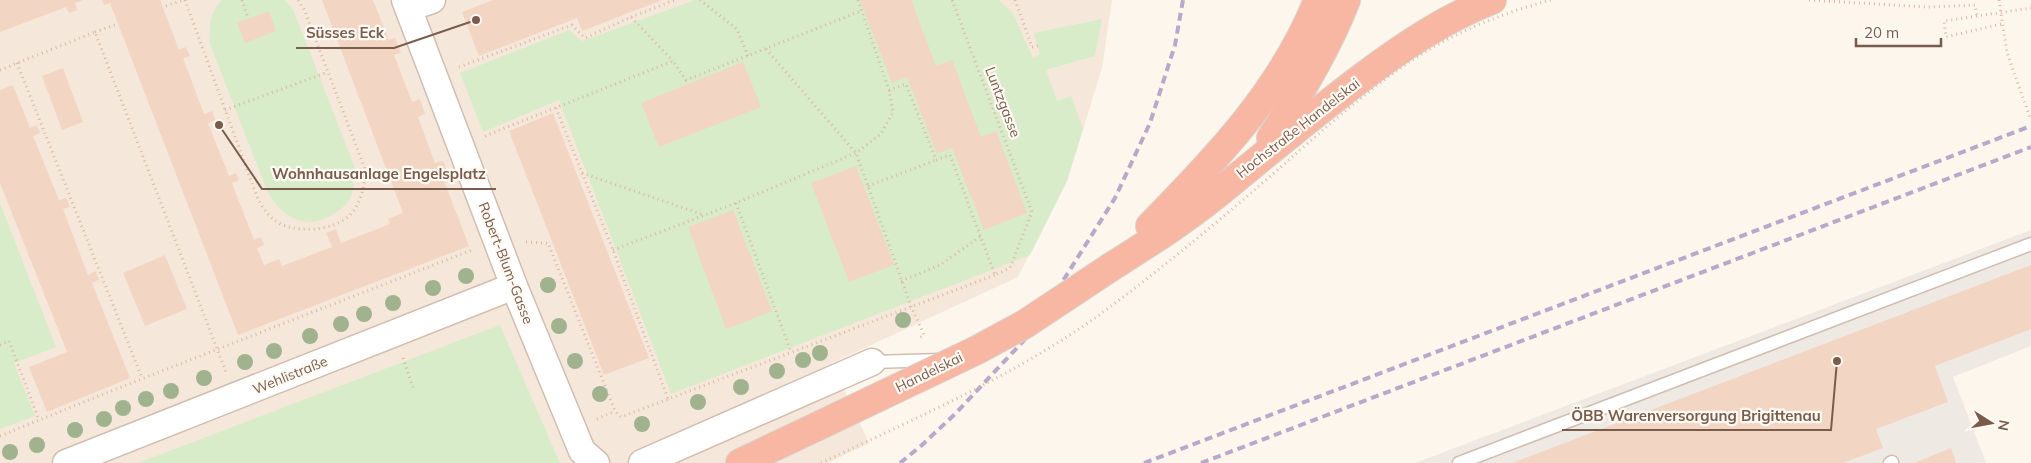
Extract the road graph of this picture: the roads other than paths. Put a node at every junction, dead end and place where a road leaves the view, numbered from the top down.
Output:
1 (1318, 0) edge
2 (1346, 0) edge
3 (1492, 0) edge
4 (415, 3) edge
5 (1254, 162) junction
6 (2031, 244) edge
7 (1111, 267) junction
8 (514, 286) junction
9 (993, 357) dead end
10 (872, 362) joint
11 (66, 463) edge
12 (596, 463) edge
13 (642, 463) edge
14 (740, 463) edge
15 (1459, 463) edge

1 - 7 highway
2 - 5 highway
3 - 5 highway, Hochstraße Handelskai
4 - 8 street, Robert-Blum-Gasse
5 - 7 highway, Hochstraße Handelskai
6 - 15 lane
7 - 14 highway, Handelskai, bridge
8 - 11 street, Wehlistraße
8 - 12 street, Robert-Blum-Gasse
9 - 10 lane
10 - 13 street

